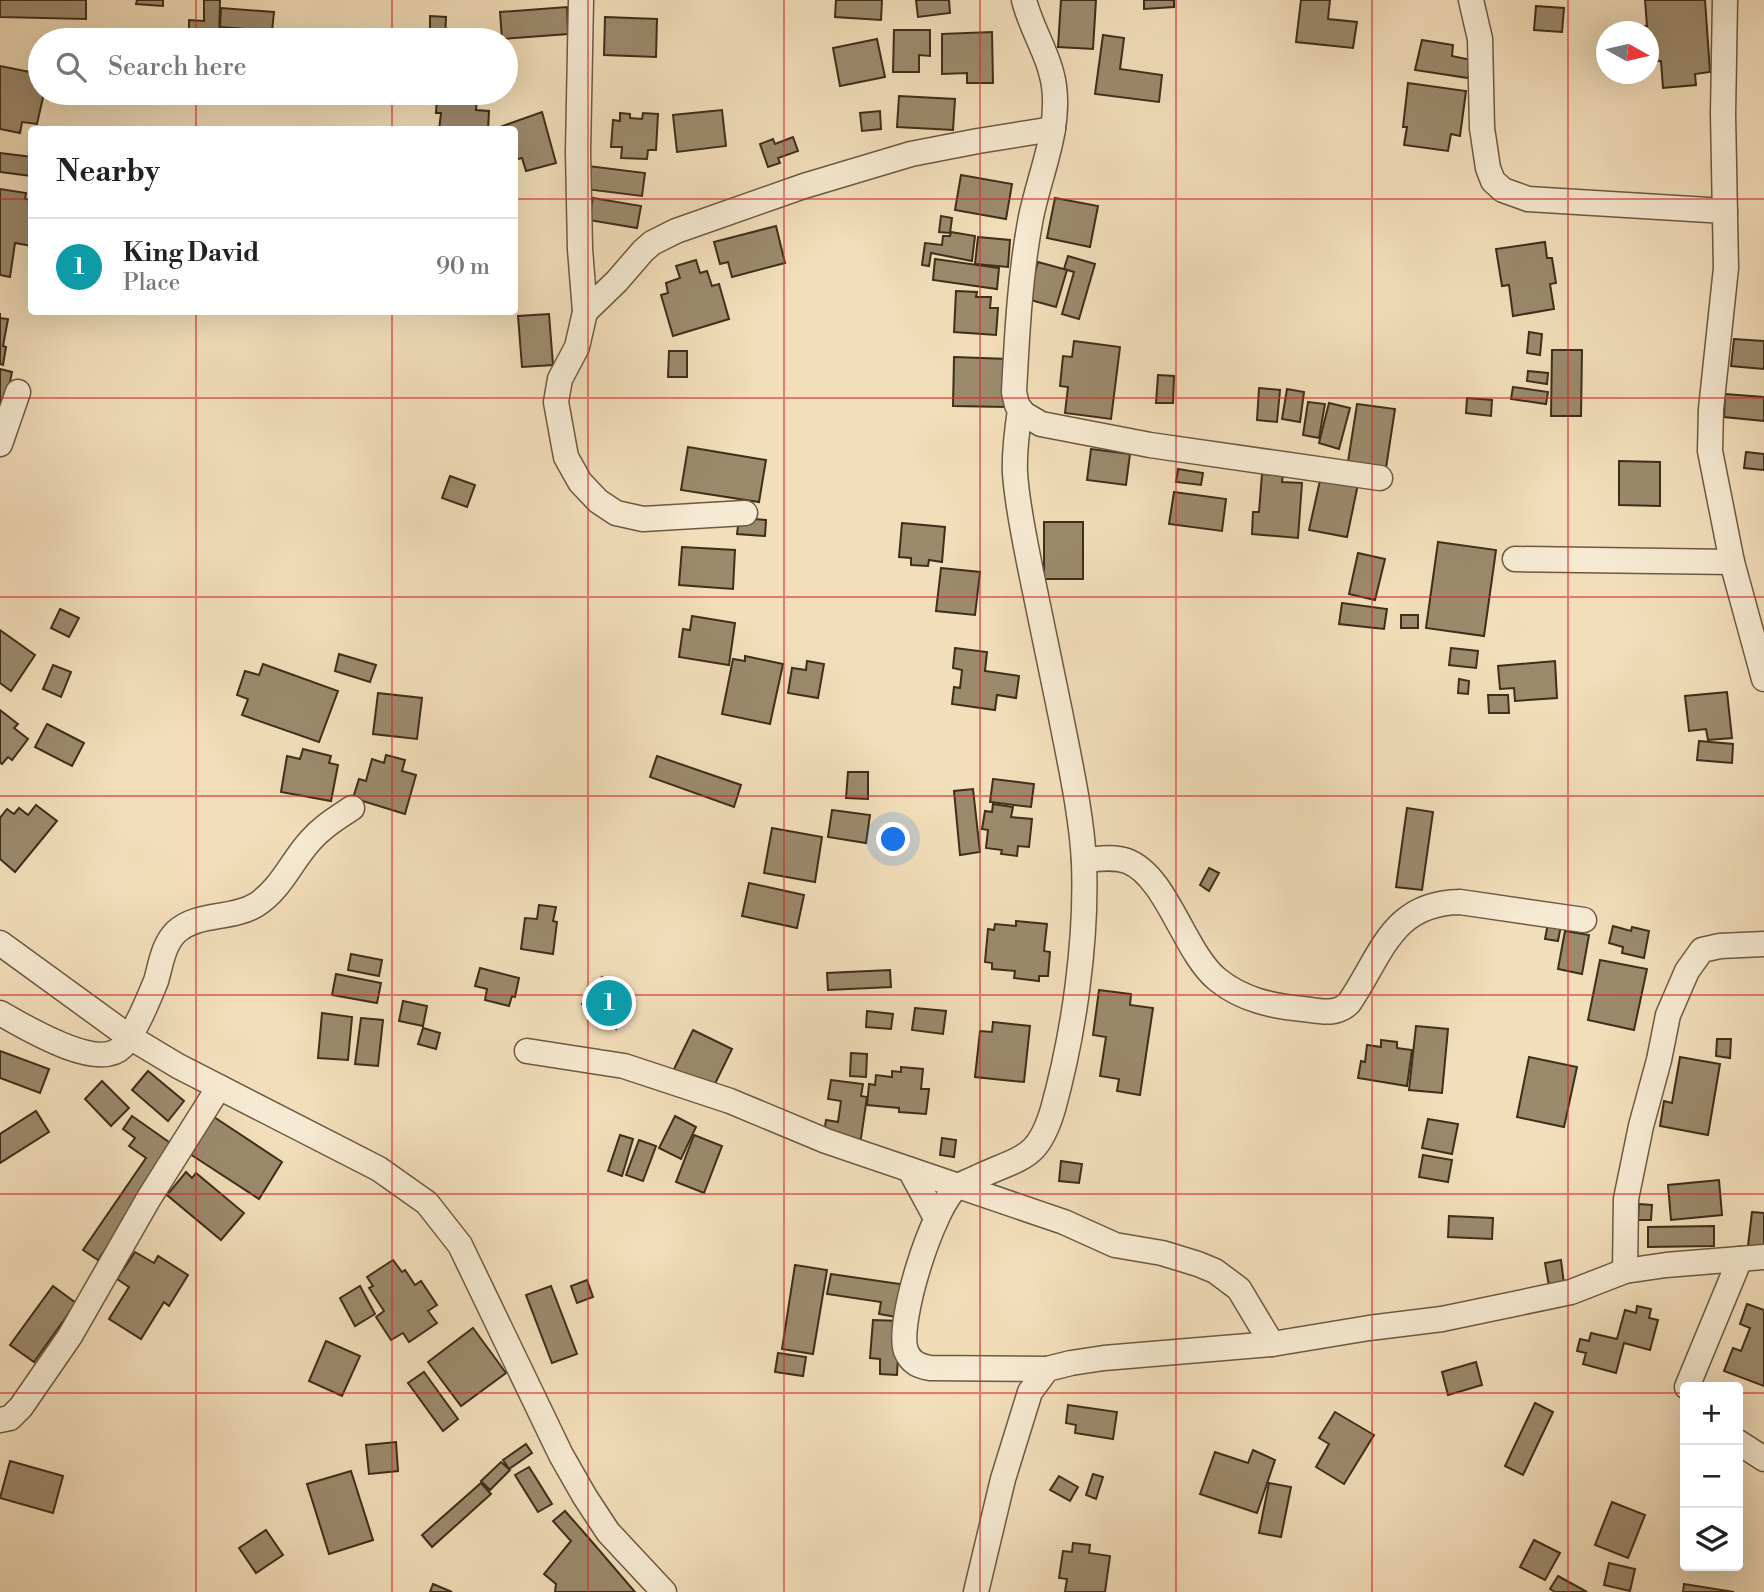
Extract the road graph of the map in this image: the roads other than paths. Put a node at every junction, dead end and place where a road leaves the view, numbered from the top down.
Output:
1 (581, 0) edge
2 (1024, 0) edge
3 (1471, 0) edge
4 (1725, 0) edge
5 (1053, 129) junction
6 (1725, 211) junction
7 (585, 312) junction
8 (18, 392) dead end
9 (1020, 410) junction
10 (0, 444) edge
11 (1380, 478) dead end
12 (745, 513) dead end
13 (1515, 559) dead end
14 (1732, 562) junction
15 (1764, 679) edge
16 (352, 808) dead end
17 (1084, 860) junction
18 (1584, 920) dead end
19 (0, 943) edge
20 (1764, 944) edge
21 (0, 1013) edge
22 (128, 1036) junction
23 (527, 1051) dead end
24 (219, 1087) junction
25 (910, 1170) junction
26 (957, 1187) junction
27 (936, 1218) junction
28 (1752, 1258) edge
29 (1625, 1271) junction
30 (1272, 1345) junction
31 (1047, 1369) junction
32 (1690, 1382) edge
33 (0, 1420) edge
34 (1741, 1445) edge
35 (1764, 1459) edge
36 (664, 1592) edge
37 (976, 1592) edge

1 - 7 street
2 - 5 street
3 - 6 street
4 - 6 street
5 - 7 street
5 - 9 street
6 - 14 street
7 - 12 street
8 - 10 street
9 - 11 street
9 - 17 street
13 - 14 street
14 - 15 street
16 - 22 street
17 - 18 street
17 - 26 street
19 - 22 street
20 - 29 street
21 - 22 street
22 - 24 street
23 - 25 street
24 - 33 street
24 - 36 street
25 - 26 street
25 - 27 street
26 - 27 street
26 - 30 street
27 - 31 street
28 - 29 street
28 - 32 street
29 - 30 street
30 - 31 street
31 - 37 street
34 - 35 street

